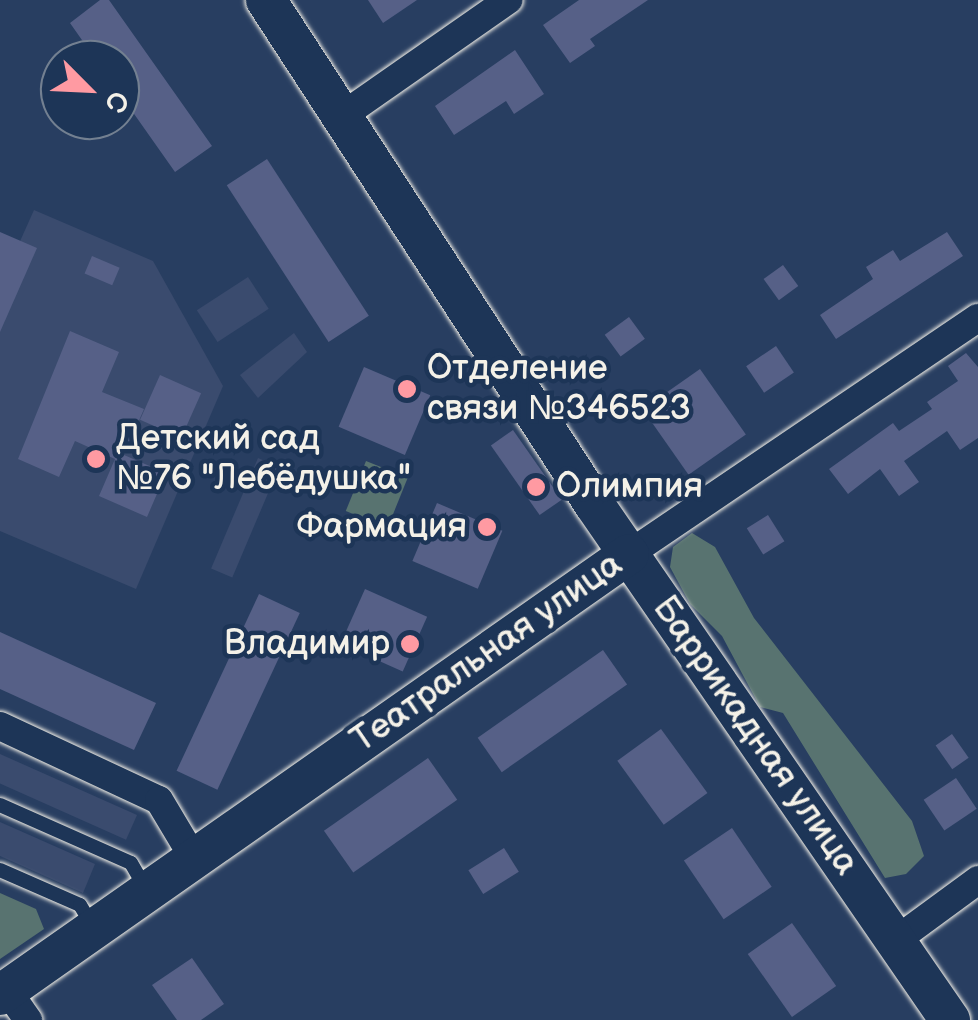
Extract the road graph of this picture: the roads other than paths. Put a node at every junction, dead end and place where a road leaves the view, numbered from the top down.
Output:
1 (266, 0) edge
2 (508, 0) edge
3 (342, 116) junction
4 (978, 318) edge
5 (629, 554) junction
6 (0, 726) edge
7 (0, 805) edge
8 (193, 857) junction
9 (0, 870) edge
10 (978, 880) edge
11 (148, 892) junction
12 (94, 929) junction
13 (895, 940) junction
14 (12, 1002) edge
15 (950, 1020) edge

1 - 3 main road, Баррикадная улица
2 - 3 street
3 - 5 main road, Баррикадная улица
4 - 5 street, Театральная улица
5 - 8 main road, Театральная улица
5 - 13 main road, Баррикадная улица
6 - 8 street
7 - 11 lane
8 - 11 main road, Театральная улица
9 - 12 lane
10 - 13 street
11 - 12 main road, Театральная улица
12 - 14 main road, Театральная улица
13 - 15 main road, Баррикадная улица

